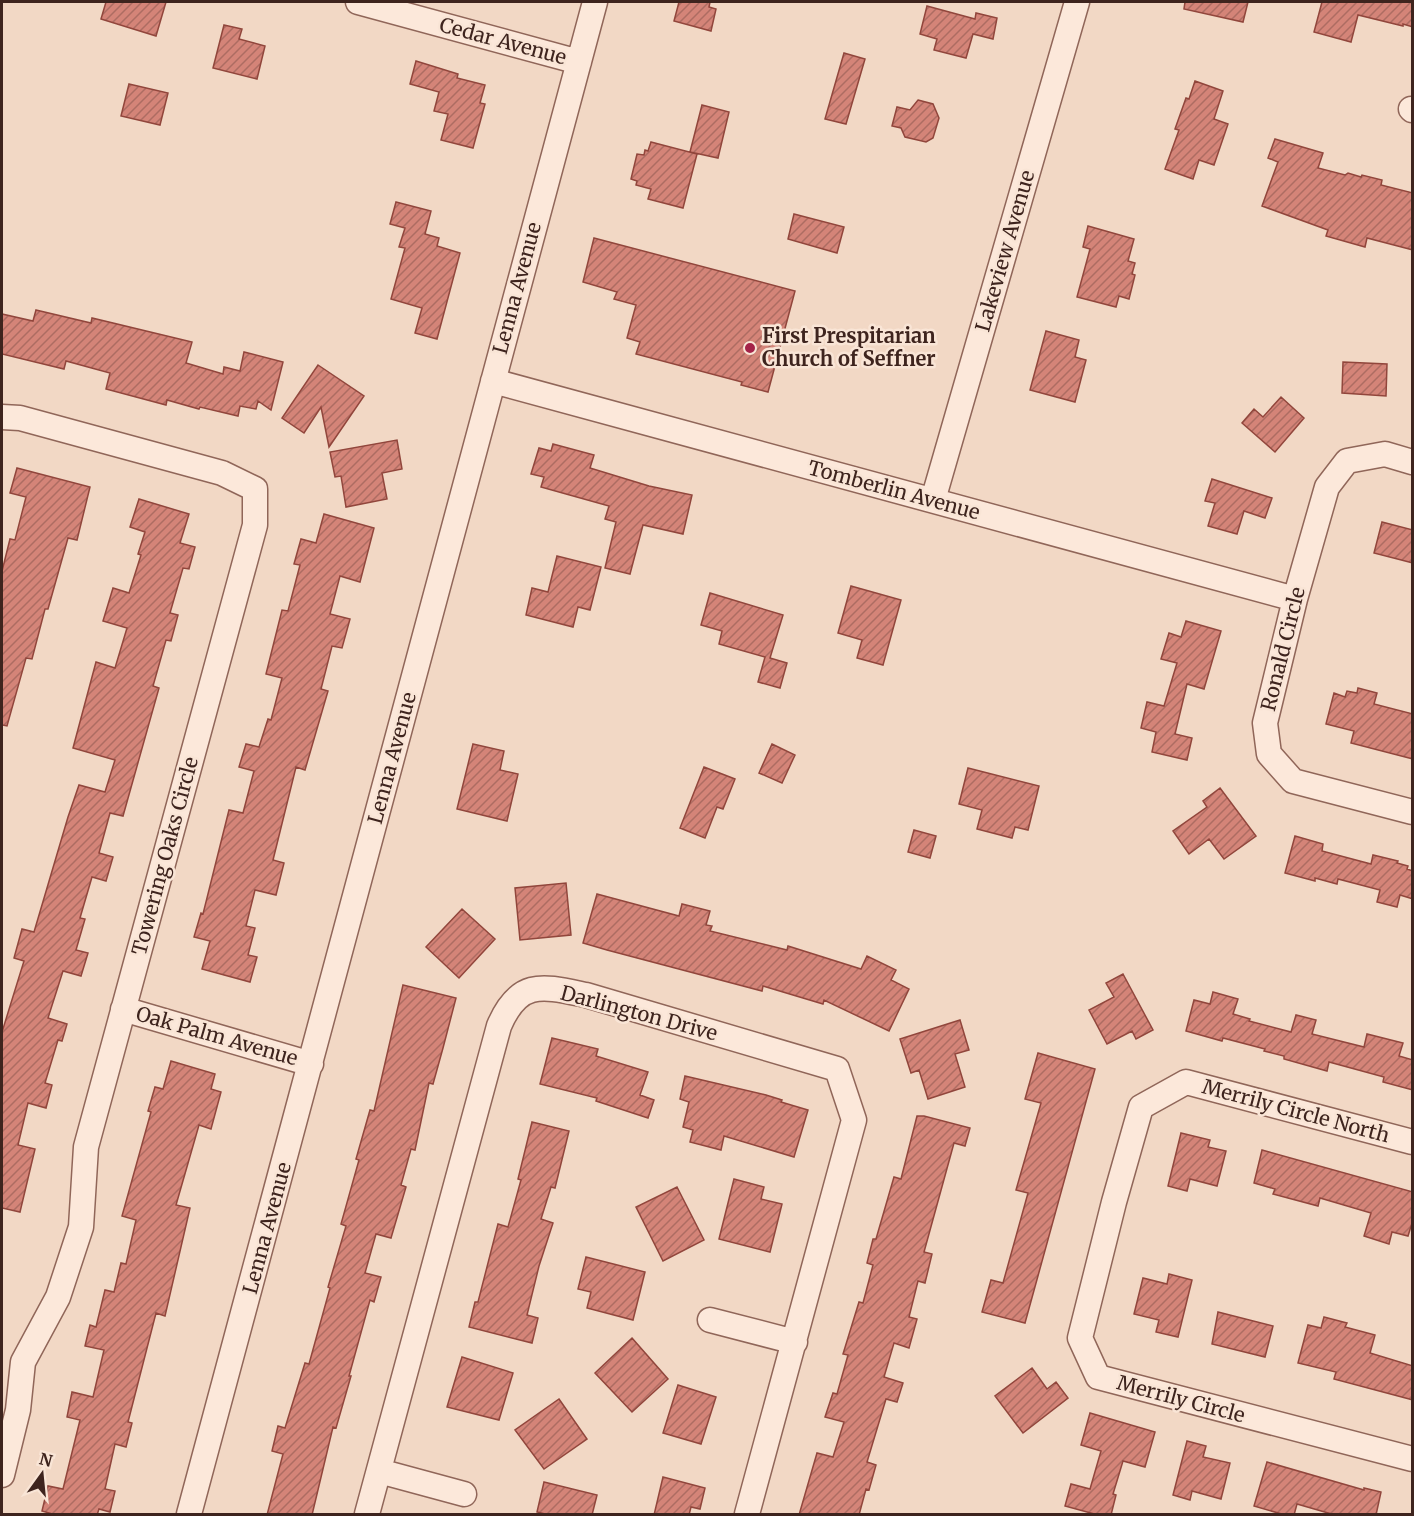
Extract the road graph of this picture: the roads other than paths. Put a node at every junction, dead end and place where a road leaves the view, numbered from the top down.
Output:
1 (358, 2) edge
2 (595, 2) edge
3 (1077, 2) edge
4 (579, 62) junction
5 (493, 381) junction
6 (2, 417) edge
7 (1413, 462) edge
8 (933, 501) junction
9 (1295, 599) junction
10 (1413, 812) edge
11 (123, 1009) junction
12 (311, 1064) junction
13 (1413, 1142) edge
14 (1114, 1202) joint
15 (710, 1320) dead end
16 (795, 1342) junction
17 (1413, 1459) edge
18 (379, 1471) junction
19 (2, 1475) edge
20 (464, 1494) dead end
21 (189, 1515) edge
22 (367, 1515) edge
23 (747, 1515) edge

1 - 4 street, Cedar Avenue
2 - 4 street, Lenna Avenue
3 - 8 street, Lakeview Avenue
4 - 5 street, Lenna Avenue
5 - 8 street, Tomberlin Avenue
5 - 12 street, Lenna Avenue
6 - 11 street, Towering Oaks Circle
7 - 9 street, Ronald Circle
8 - 9 street, Tomberlin Avenue
9 - 10 street, Ronald Circle
11 - 12 street, Oak Palm Avenue
11 - 19 street, Towering Oaks Circle
12 - 21 street, Lenna Avenue
13 - 14 street, Merrily Circle North
14 - 17 street, Merrily Circle
15 - 16 street
16 - 18 street, Darlington Drive
16 - 23 street, Darlington Drive
18 - 20 street
18 - 22 street, Darlington Drive

